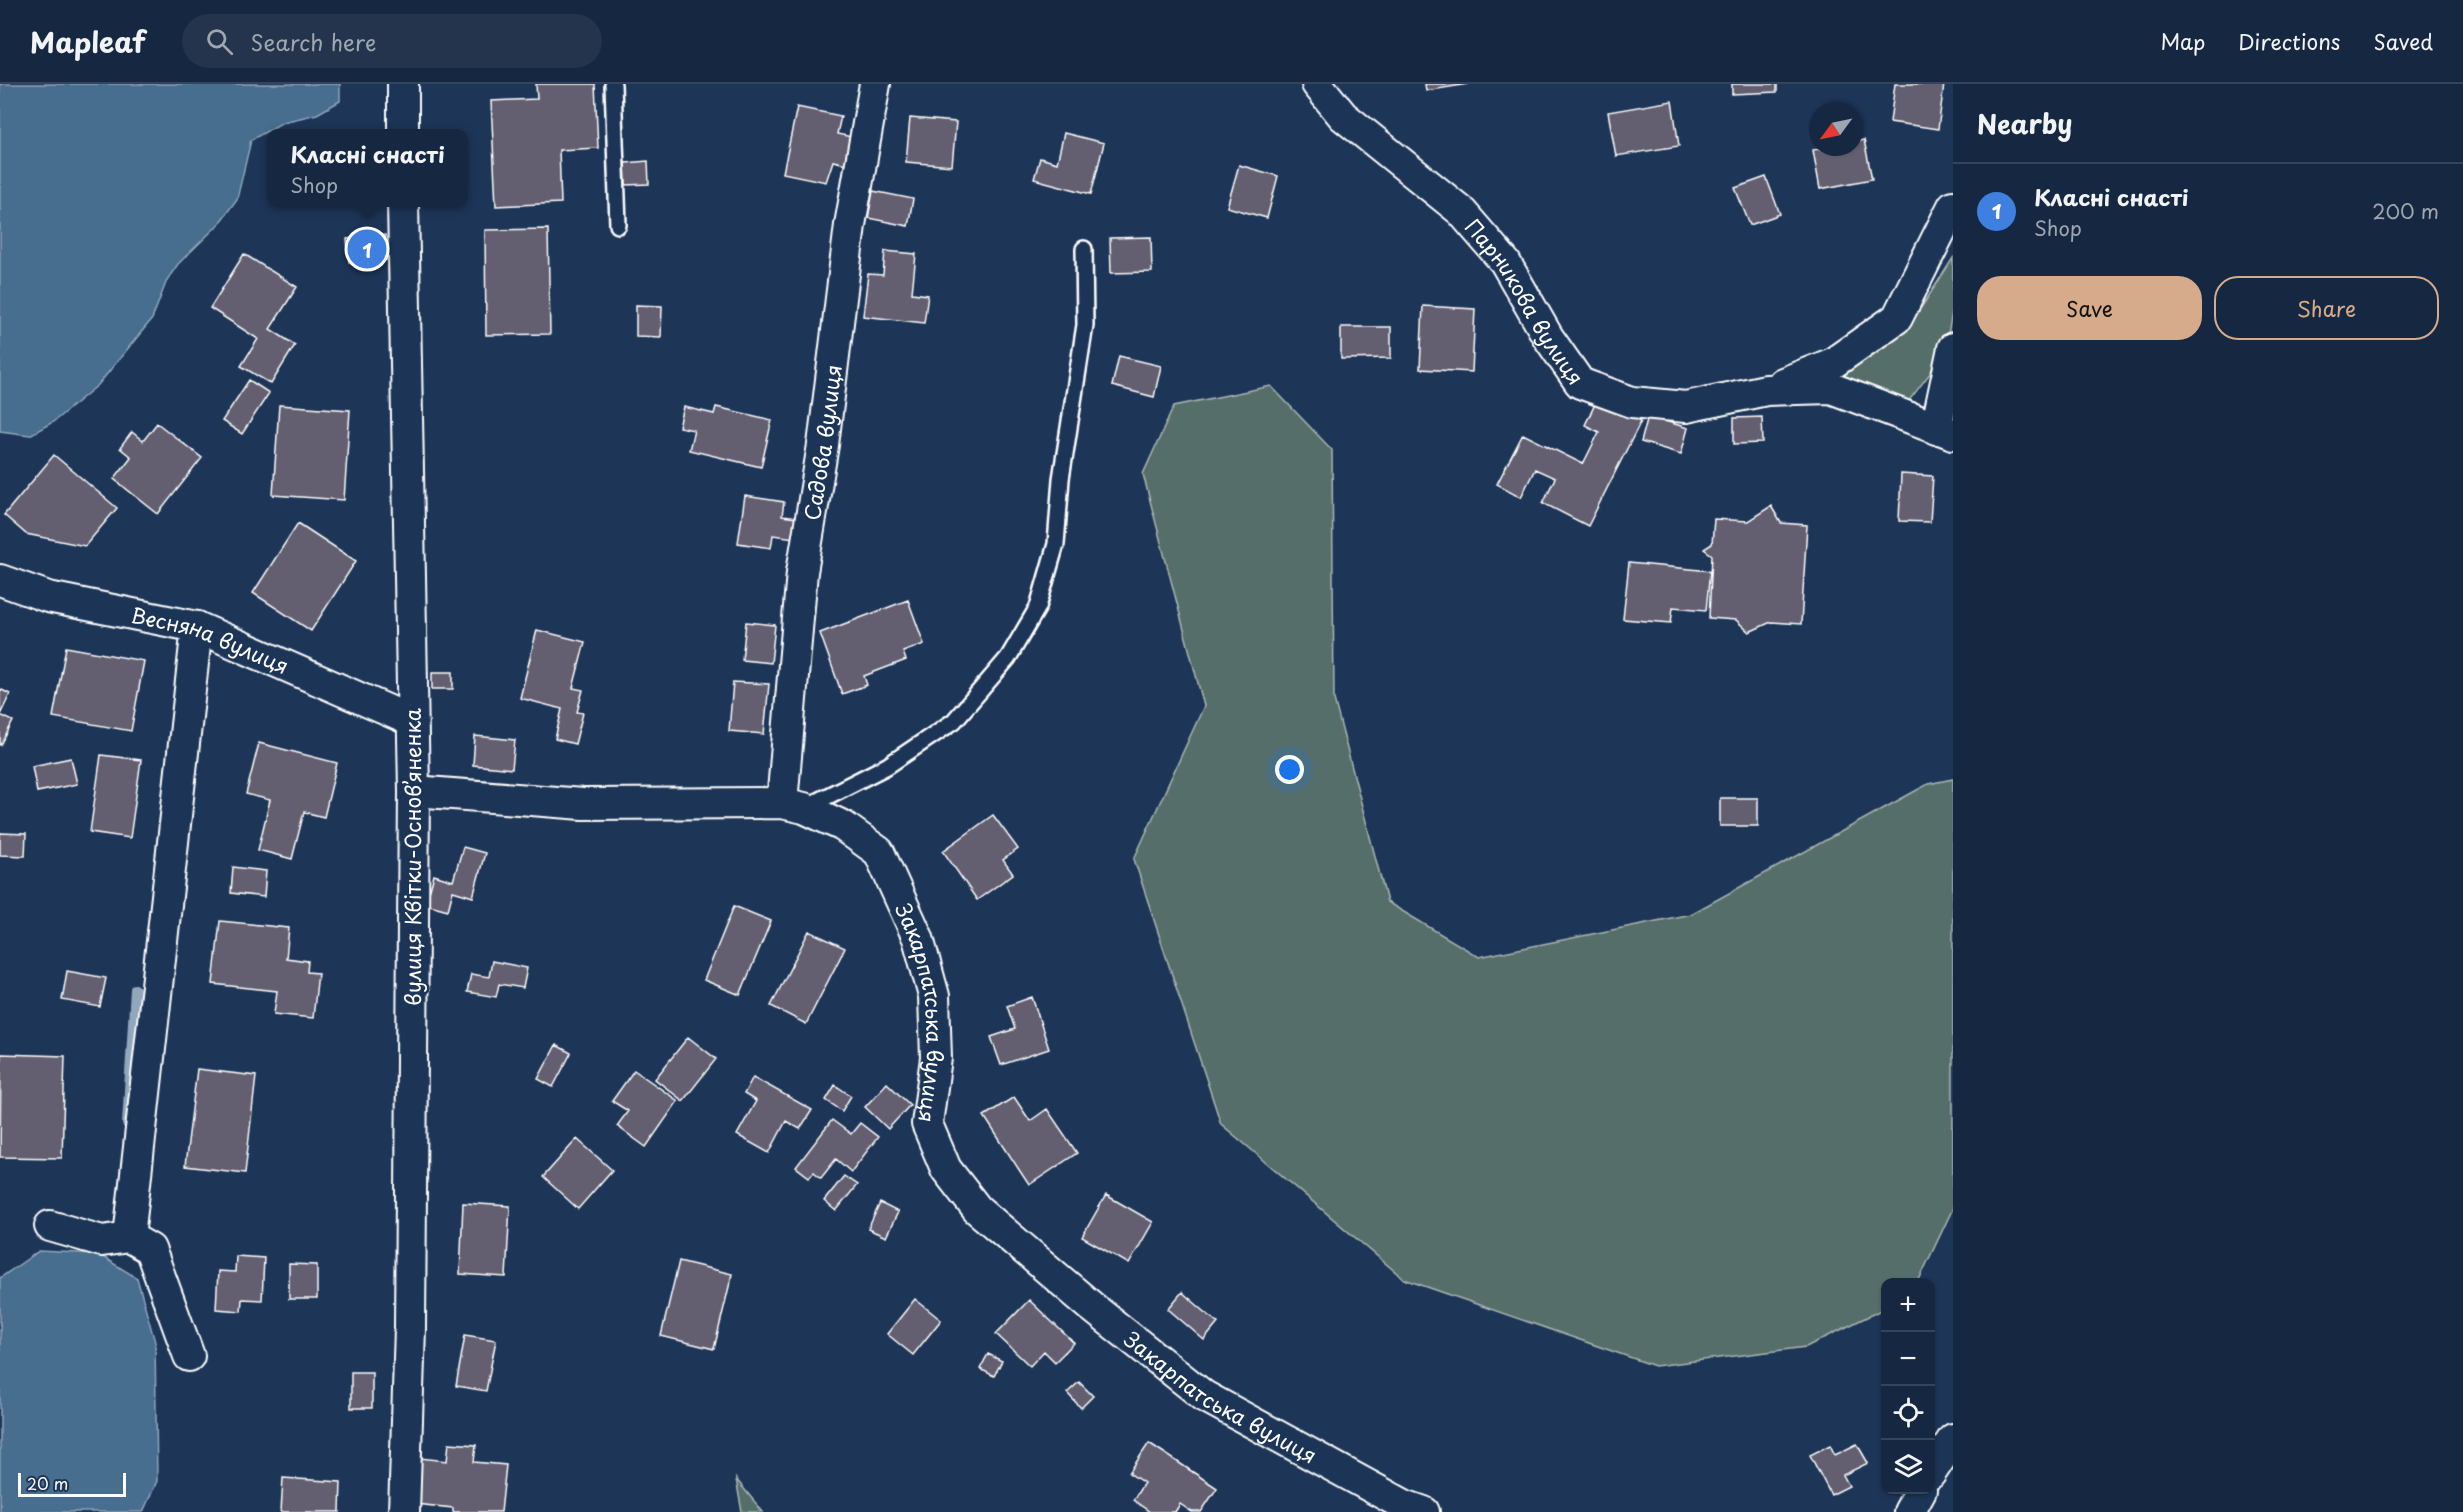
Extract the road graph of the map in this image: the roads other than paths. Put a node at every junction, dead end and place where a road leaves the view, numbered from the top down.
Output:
1 (404, 84) edge
2 (613, 84) edge
3 (875, 84) edge
4 (1317, 84) edge
5 (403, 129) edge
6 (1953, 206) edge
7 (402, 207) edge
8 (618, 225) dead end
9 (1084, 249) dead end
10 (1953, 348) edge
11 (1766, 390) junction
12 (1945, 432) edge
13 (0, 580) edge
14 (197, 627) junction
15 (412, 721) junction
16 (414, 791) junction
17 (793, 805) junction
18 (50, 1226) dead end
19 (129, 1237) junction
20 (189, 1356) dead end
21 (1953, 1439) edge
22 (1935, 1466) edge
23 (1919, 1494) edge
24 (404, 1512) edge
25 (1424, 1512) edge
26 (1909, 1512) edge

1 - 5 street
2 - 8 lane
3 - 17 street, Садова вулиця
4 - 11 street, Парникова вулиця
6 - 11 street
7 - 15 street, вулиця Квітки-Основ’яненка
9 - 17 lane
10 - 12 street
11 - 12 street, Парникова вулиця
13 - 14 street, Весняна вулиця
14 - 15 street, Весняна вулиця
14 - 19 street
15 - 16 street, вулиця Квітки-Основ’яненка
16 - 17 street, Закарпатська вулиця
16 - 24 street, вулиця Квітки-Основ’яненка
17 - 25 street, Закарпатська вулиця
18 - 19 street
19 - 20 street
21 - 22 street
23 - 26 street

